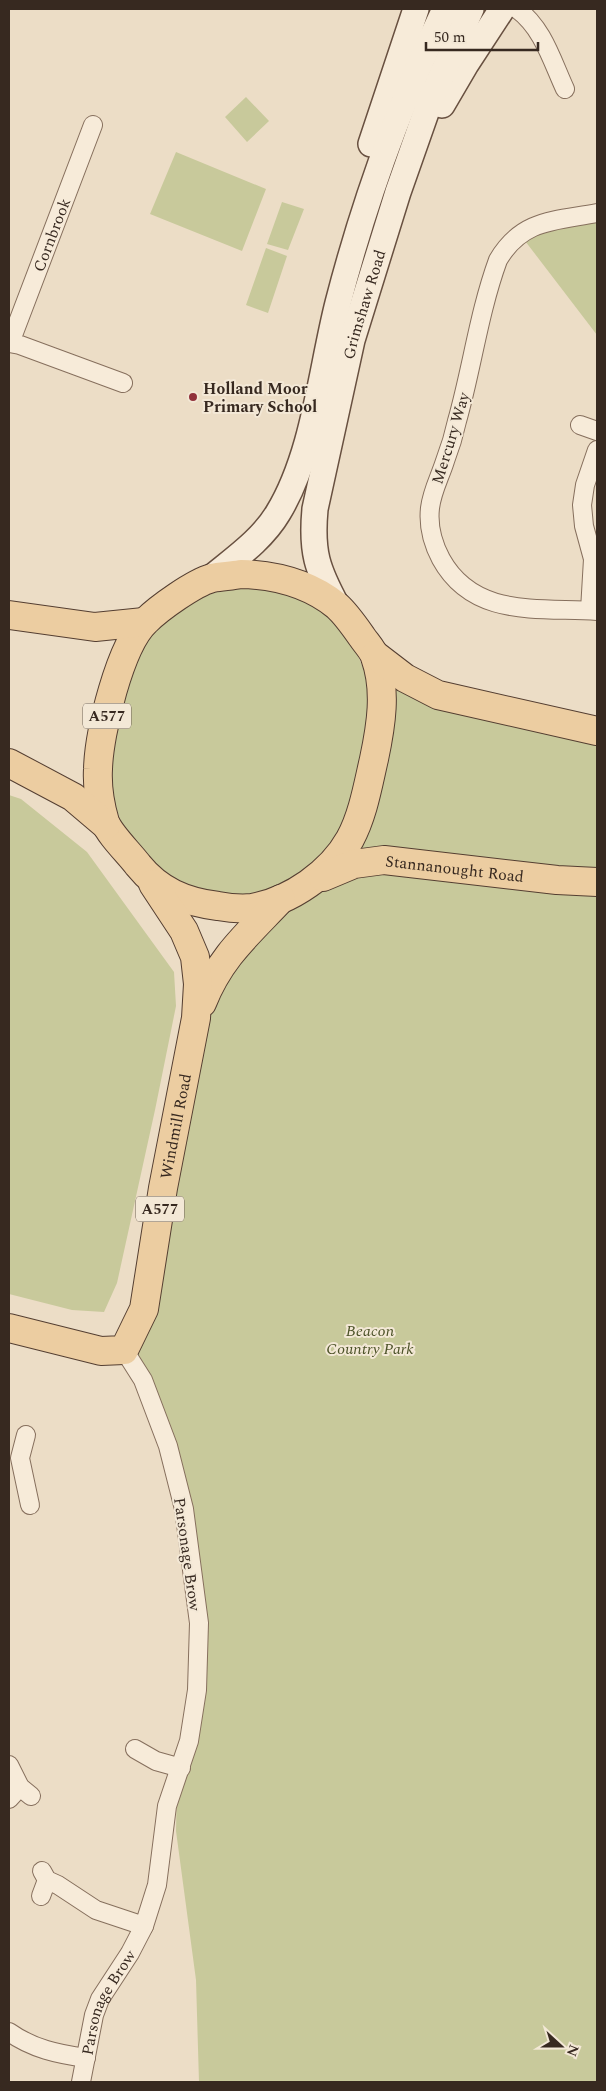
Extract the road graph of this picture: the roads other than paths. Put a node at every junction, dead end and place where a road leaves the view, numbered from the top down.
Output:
1 (416, 9) edge
2 (445, 9) edge
3 (471, 9) edge
4 (502, 9) edge
5 (517, 9) edge
6 (564, 89) dead end
7 (93, 125) dead end
8 (398, 192) junction
9 (597, 212) edge
10 (338, 304) junction
11 (10, 343) edge
12 (123, 383) dead end
13 (580, 425) dead end
14 (597, 431) edge
15 (597, 450) edge
16 (210, 579) junction
17 (337, 606) junction
18 (594, 610) edge
19 (9, 615) edge
20 (144, 622) junction
21 (375, 655) junction
22 (597, 731) edge
23 (9, 763) edge
24 (106, 825) junction
25 (150, 880) junction
26 (314, 880) junction
27 (597, 882) edge
28 (282, 898) junction
29 (196, 1018) junction
30 (9, 1328) edge
31 (124, 1350) junction
32 (26, 1435) dead end
33 (14, 1458) edge
34 (30, 1505) dead end
35 (133, 1746) dead end
36 (9, 1765) edge
37 (181, 1768) junction
38 (20, 1794) edge
39 (43, 1882) dead end
40 (144, 1926) junction
41 (9, 2032) edge
42 (86, 2058) junction
43 (81, 2082) edge

1 - 10 main road
2 - 10 main road, Grimshaw Road
3 - 8 main road, Grimshaw Road
4 - 8 main road
5 - 6 street
7 - 11 street, Cornbrook
8 - 17 main road, Grimshaw Road
9 - 18 street, Mercury Way
10 - 16 main road, Grimshaw Road
11 - 12 street, Cornbrook
13 - 14 street
15 - 18 street
16 - 17 main road, A577
16 - 20 main road, A577
17 - 21 main road, A577
19 - 20 main road
20 - 24 main road, A577
21 - 22 main road, A577
21 - 26 main road, A577
23 - 24 main road, A577
24 - 25 main road, A577
25 - 28 main road, A577
25 - 29 main road, Windmill Road / A577
26 - 27 main road, Stannanought Road / A577
26 - 28 main road, A577
28 - 29 main road, Windmill Road / A577
29 - 31 main road, Windmill Road / A577
30 - 31 main road
31 - 37 street, Parsonage Brow
32 - 33 street
33 - 34 street
35 - 37 street
36 - 38 street
37 - 40 street, Parsonage Brow
39 - 40 street
40 - 42 street, Parsonage Brow
41 - 42 street
42 - 43 street, Parsonage Brow

